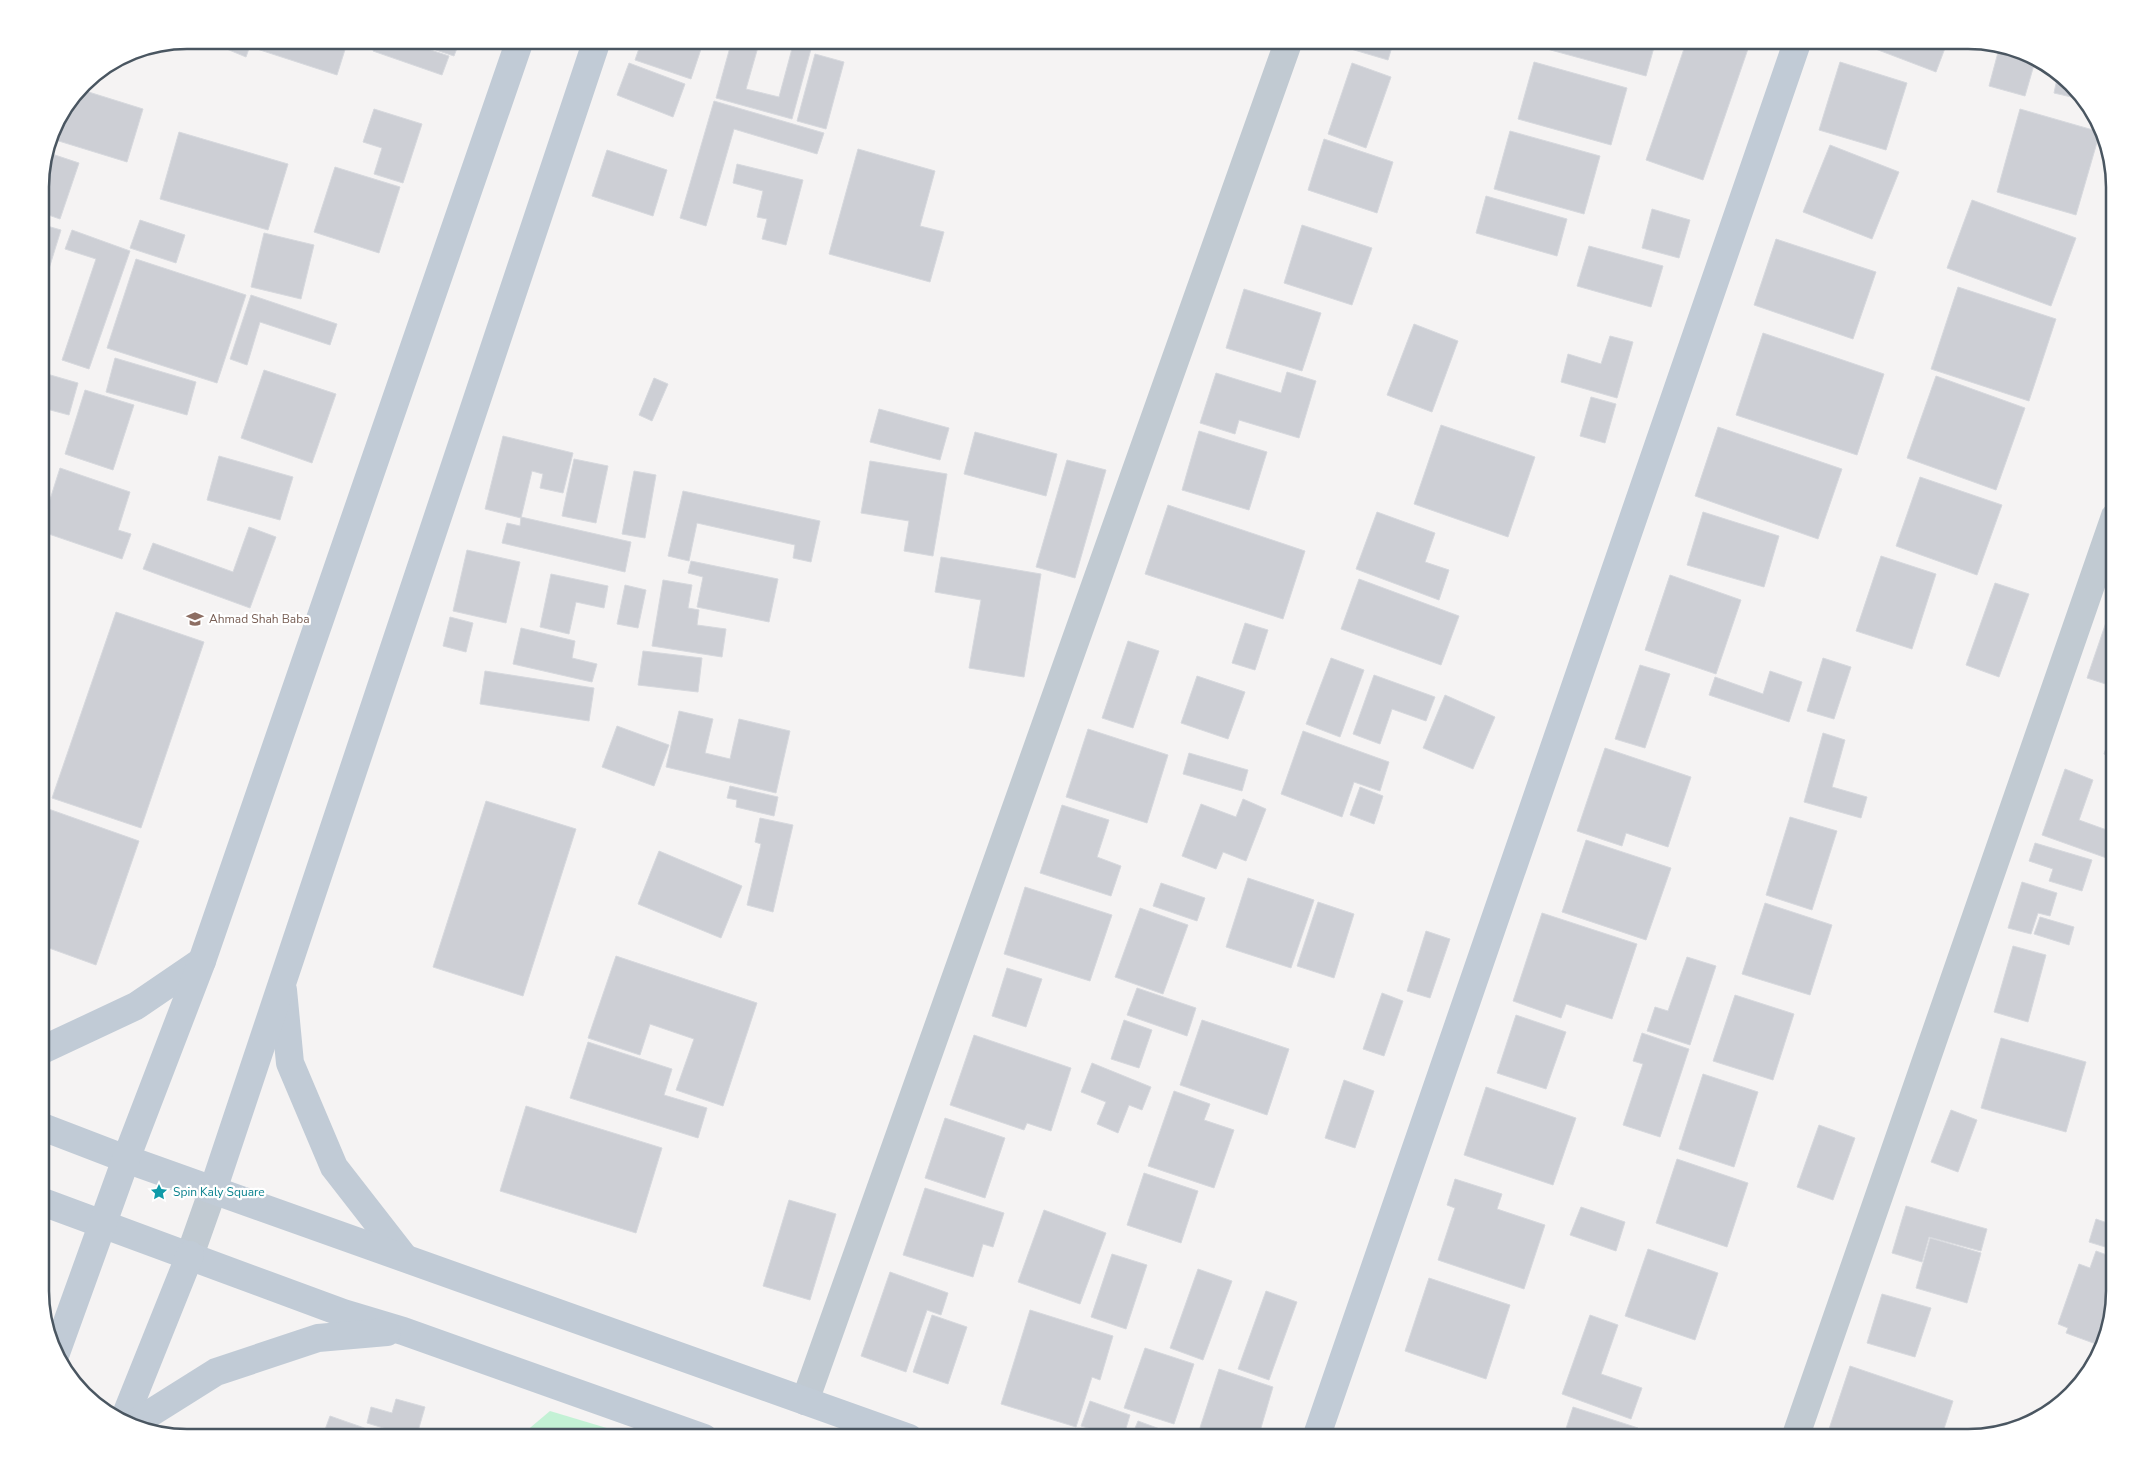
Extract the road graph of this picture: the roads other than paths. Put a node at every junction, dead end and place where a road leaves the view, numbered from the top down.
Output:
1 (517, 49) edge
2 (594, 49) edge
3 (1286, 49) edge
4 (1795, 49) edge
5 (2106, 542) edge
6 (202, 961) junction
7 (282, 978) junction
8 (49, 1047) edge
9 (49, 1129) edge
10 (126, 1159) junction
11 (212, 1190) junction
12 (49, 1204) edge
13 (102, 1223) junction
14 (190, 1255) junction
15 (404, 1257) junction
16 (403, 1331) junction
17 (59, 1344) edge
18 (805, 1401) junction
19 (126, 1415) edge
20 (139, 1421) edge
21 (679, 1429) edge
22 (884, 1429) edge
23 (1319, 1429) edge
24 (1797, 1429) edge

1 - 6 street
2 - 7 street
3 - 18 street
4 - 23 street
5 - 24 street
6 - 8 street
6 - 10 street
7 - 11 street
7 - 15 street
9 - 10 street
10 - 11 street
10 - 13 street
11 - 14 street
11 - 15 street
12 - 13 street
13 - 14 street
13 - 17 street
14 - 16 street
14 - 19 street
15 - 18 street
16 - 20 street
16 - 21 street
18 - 22 street

